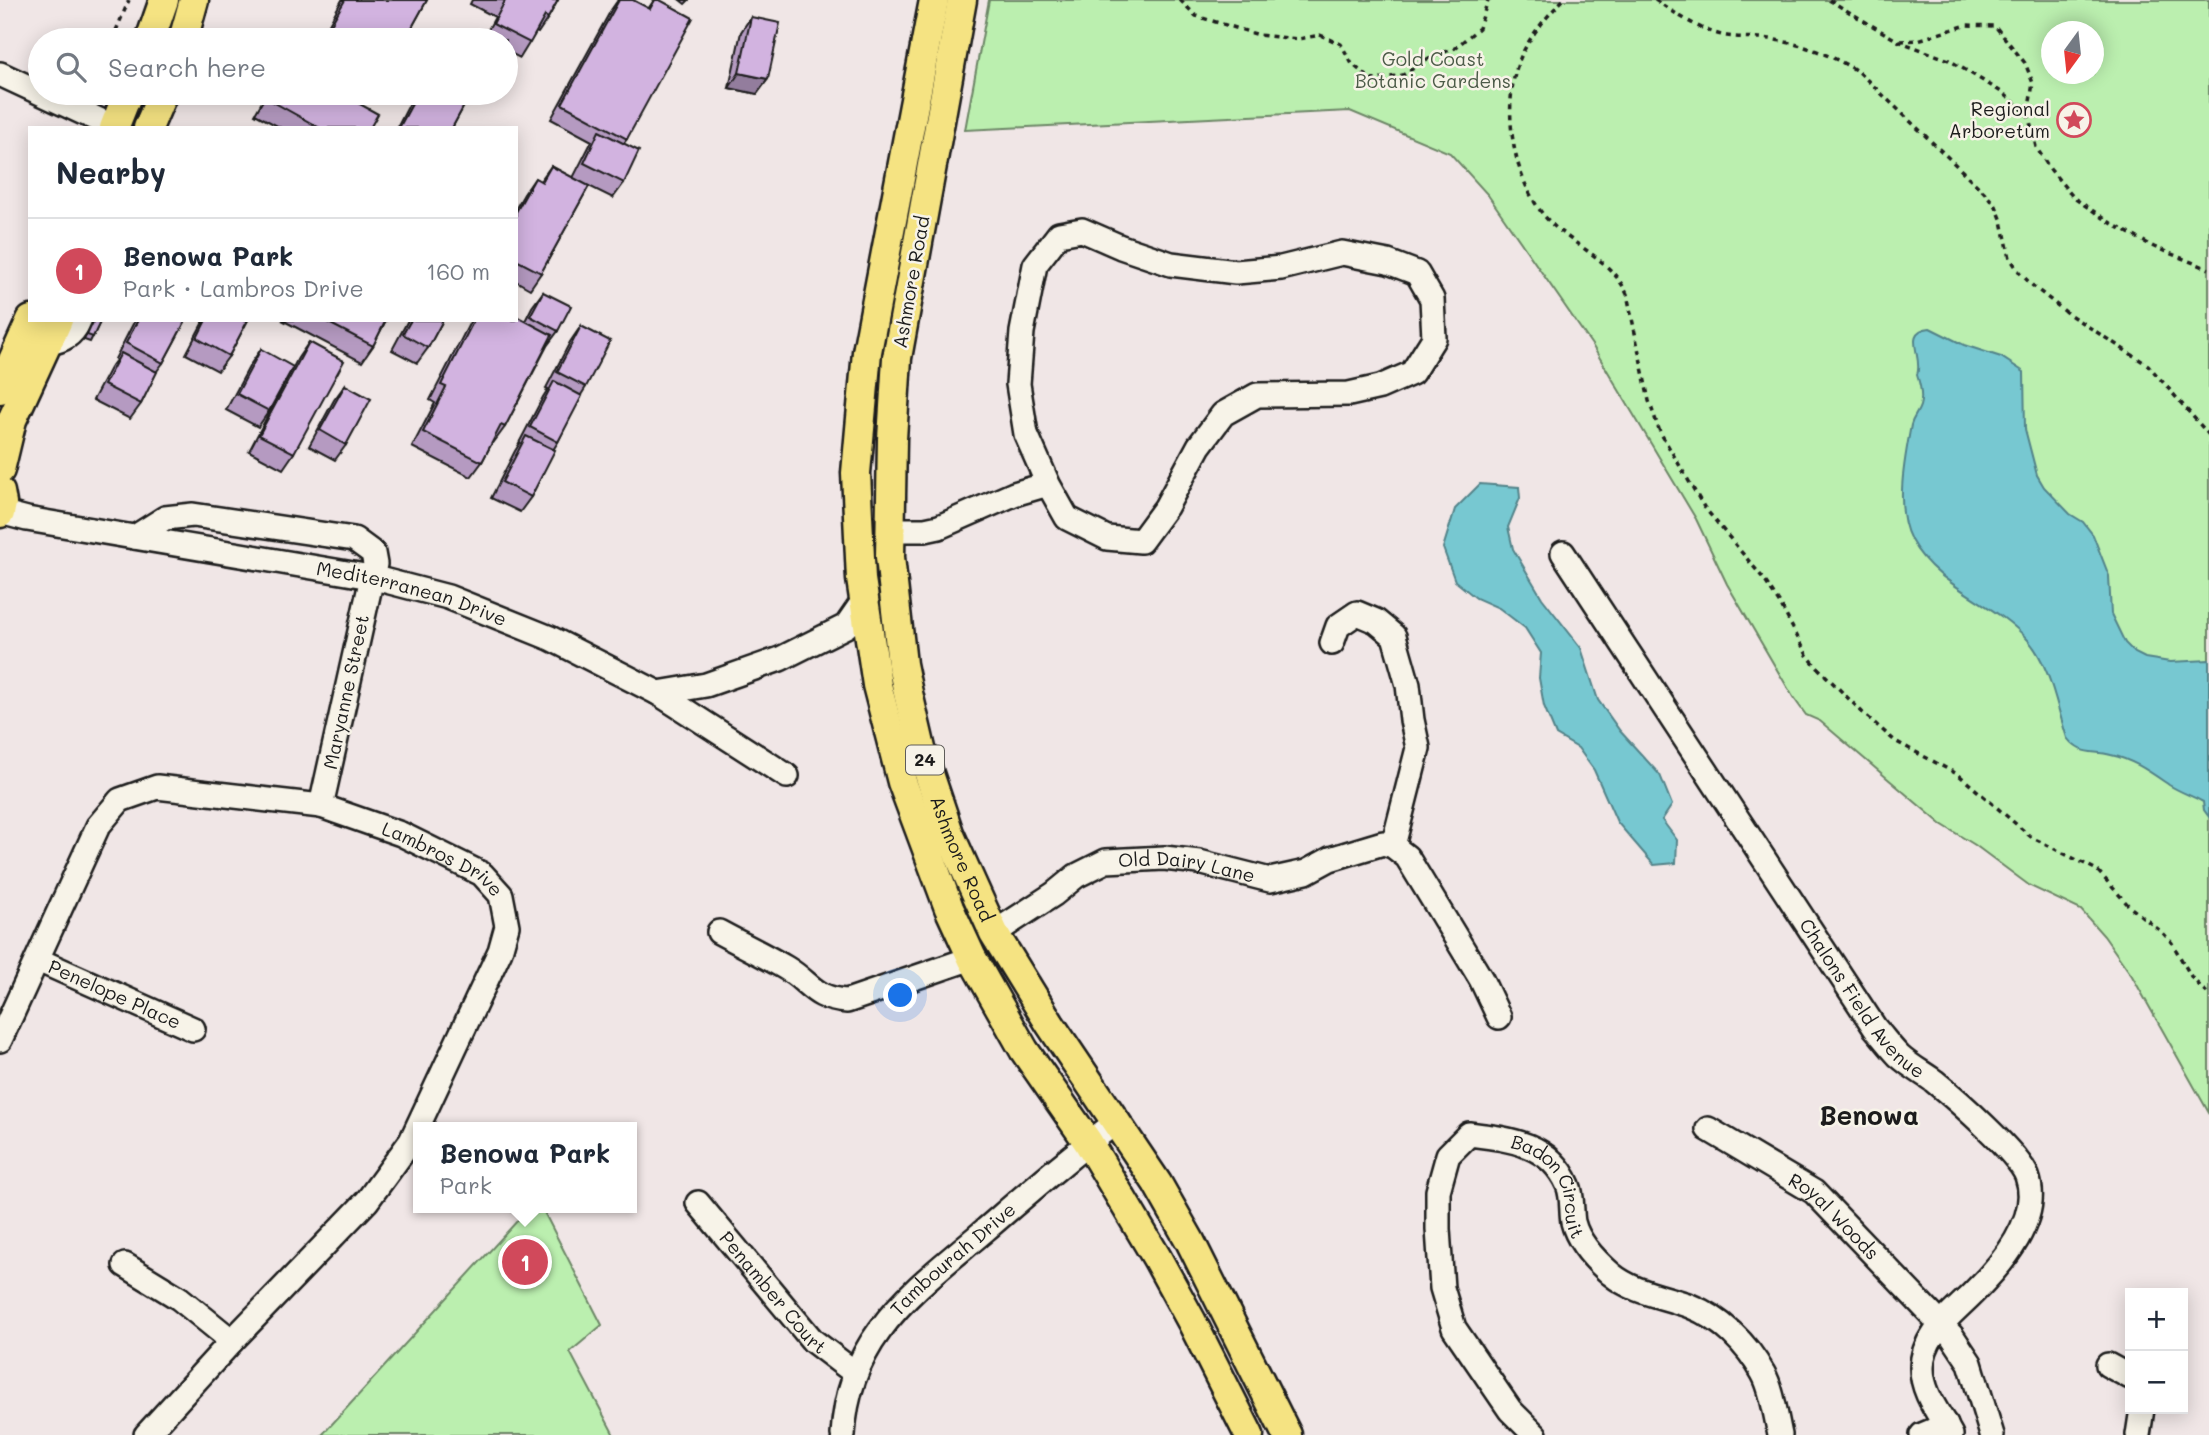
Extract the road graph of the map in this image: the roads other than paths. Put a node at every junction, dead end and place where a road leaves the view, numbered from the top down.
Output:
1 (164, 0) edge
2 (194, 0) edge
3 (934, 0) edge
4 (962, 0) edge
5 (154, 28) edge
6 (186, 28) edge
7 (0, 74) edge
8 (28, 87) edge
9 (66, 105) edge
10 (124, 105) edge
11 (158, 105) edge
12 (111, 126) edge
13 (116, 126) edge
14 (149, 126) edge
15 (30, 322) edge
16 (78, 322) edge
17 (53, 332) edge
18 (0, 389) edge
19 (0, 470) edge
20 (1048, 484) junction
21 (0, 492) edge
22 (0, 512) edge
23 (890, 530) junction
24 (135, 537) junction
25 (1563, 553) dead end
26 (371, 577) junction
27 (864, 600) junction
28 (1332, 643) dead end
29 (658, 693) junction
30 (787, 776) dead end
31 (321, 806) junction
32 (1393, 846) junction
33 (719, 932) dead end
34 (994, 933) junction
35 (972, 958) junction
36 (38, 960) junction
37 (1499, 1017) dead end
38 (193, 1029) dead end
39 (0, 1040) edge
40 (1118, 1121) junction
41 (420, 1122) edge
42 (1708, 1129) dead end
43 (413, 1138) edge
44 (1088, 1142) junction
45 (698, 1203) dead end
46 (125, 1265) dead end
47 (1940, 1326) junction
48 (232, 1341) junction
49 (2108, 1366) dead end
50 (855, 1373) junction
51 (2125, 1374) edge
52 (2141, 1414) edge
53 (1948, 1430) edge
54 (146, 1435) edge
55 (843, 1435) edge
56 (1249, 1435) edge
57 (1287, 1435) edge
58 (1535, 1435) edge
59 (1780, 1435) edge
60 (1922, 1435) edge
61 (1992, 1435) edge
62 (2138, 1435) edge

1 - 5 main road
2 - 6 main road
3 - 27 main road, Ashmore Road / 24
4 - 23 main road, Ashmore Road / 24
7 - 8 street
9 - 12 street
10 - 13 main road
11 - 14 main road
15 - 18 main road
16 - 17 street
17 - 19 main road
20 - 20 street
20 - 23 street
21 - 22 main road
22 - 24 street, Mediterranean Drive
23 - 34 main road, Ashmore Road / 24
24 - 26 street, Mediterranean Drive
24 - 26 street
25 - 47 street, Chalons Field Avenue
26 - 29 street, Mediterranean Drive
26 - 31 street, Maryanne Street
27 - 29 street
27 - 35 main road, Ashmore Road / 24
28 - 32 street
29 - 30 street, Mediterranean Drive
31 - 36 street, Lambros Drive
31 - 41 street, Lambros Drive
32 - 34 street, Old Dairy Lane
32 - 37 street
33 - 35 street
34 - 40 main road, Ashmore Road / 24
35 - 44 main road, Ashmore Road / 24
36 - 38 street, Penelope Place
36 - 39 street, Lambros Drive
40 - 44 street, Tambourah Drive
40 - 57 main road, Ashmore Road / 24
42 - 47 street, Royal Woods
43 - 48 street, Lambros Drive
44 - 50 street, Tambourah Drive
44 - 56 main road, Ashmore Road / 24
45 - 50 street, Penamber Court
46 - 48 street
47 - 53 street, Chalons Field Avenue
47 - 61 street, Royal Woods
48 - 54 street, Lambros Drive
49 - 51 street
50 - 55 street, Tambourah Drive
52 - 62 street
53 - 60 street
58 - 59 street, Badon Circuit

